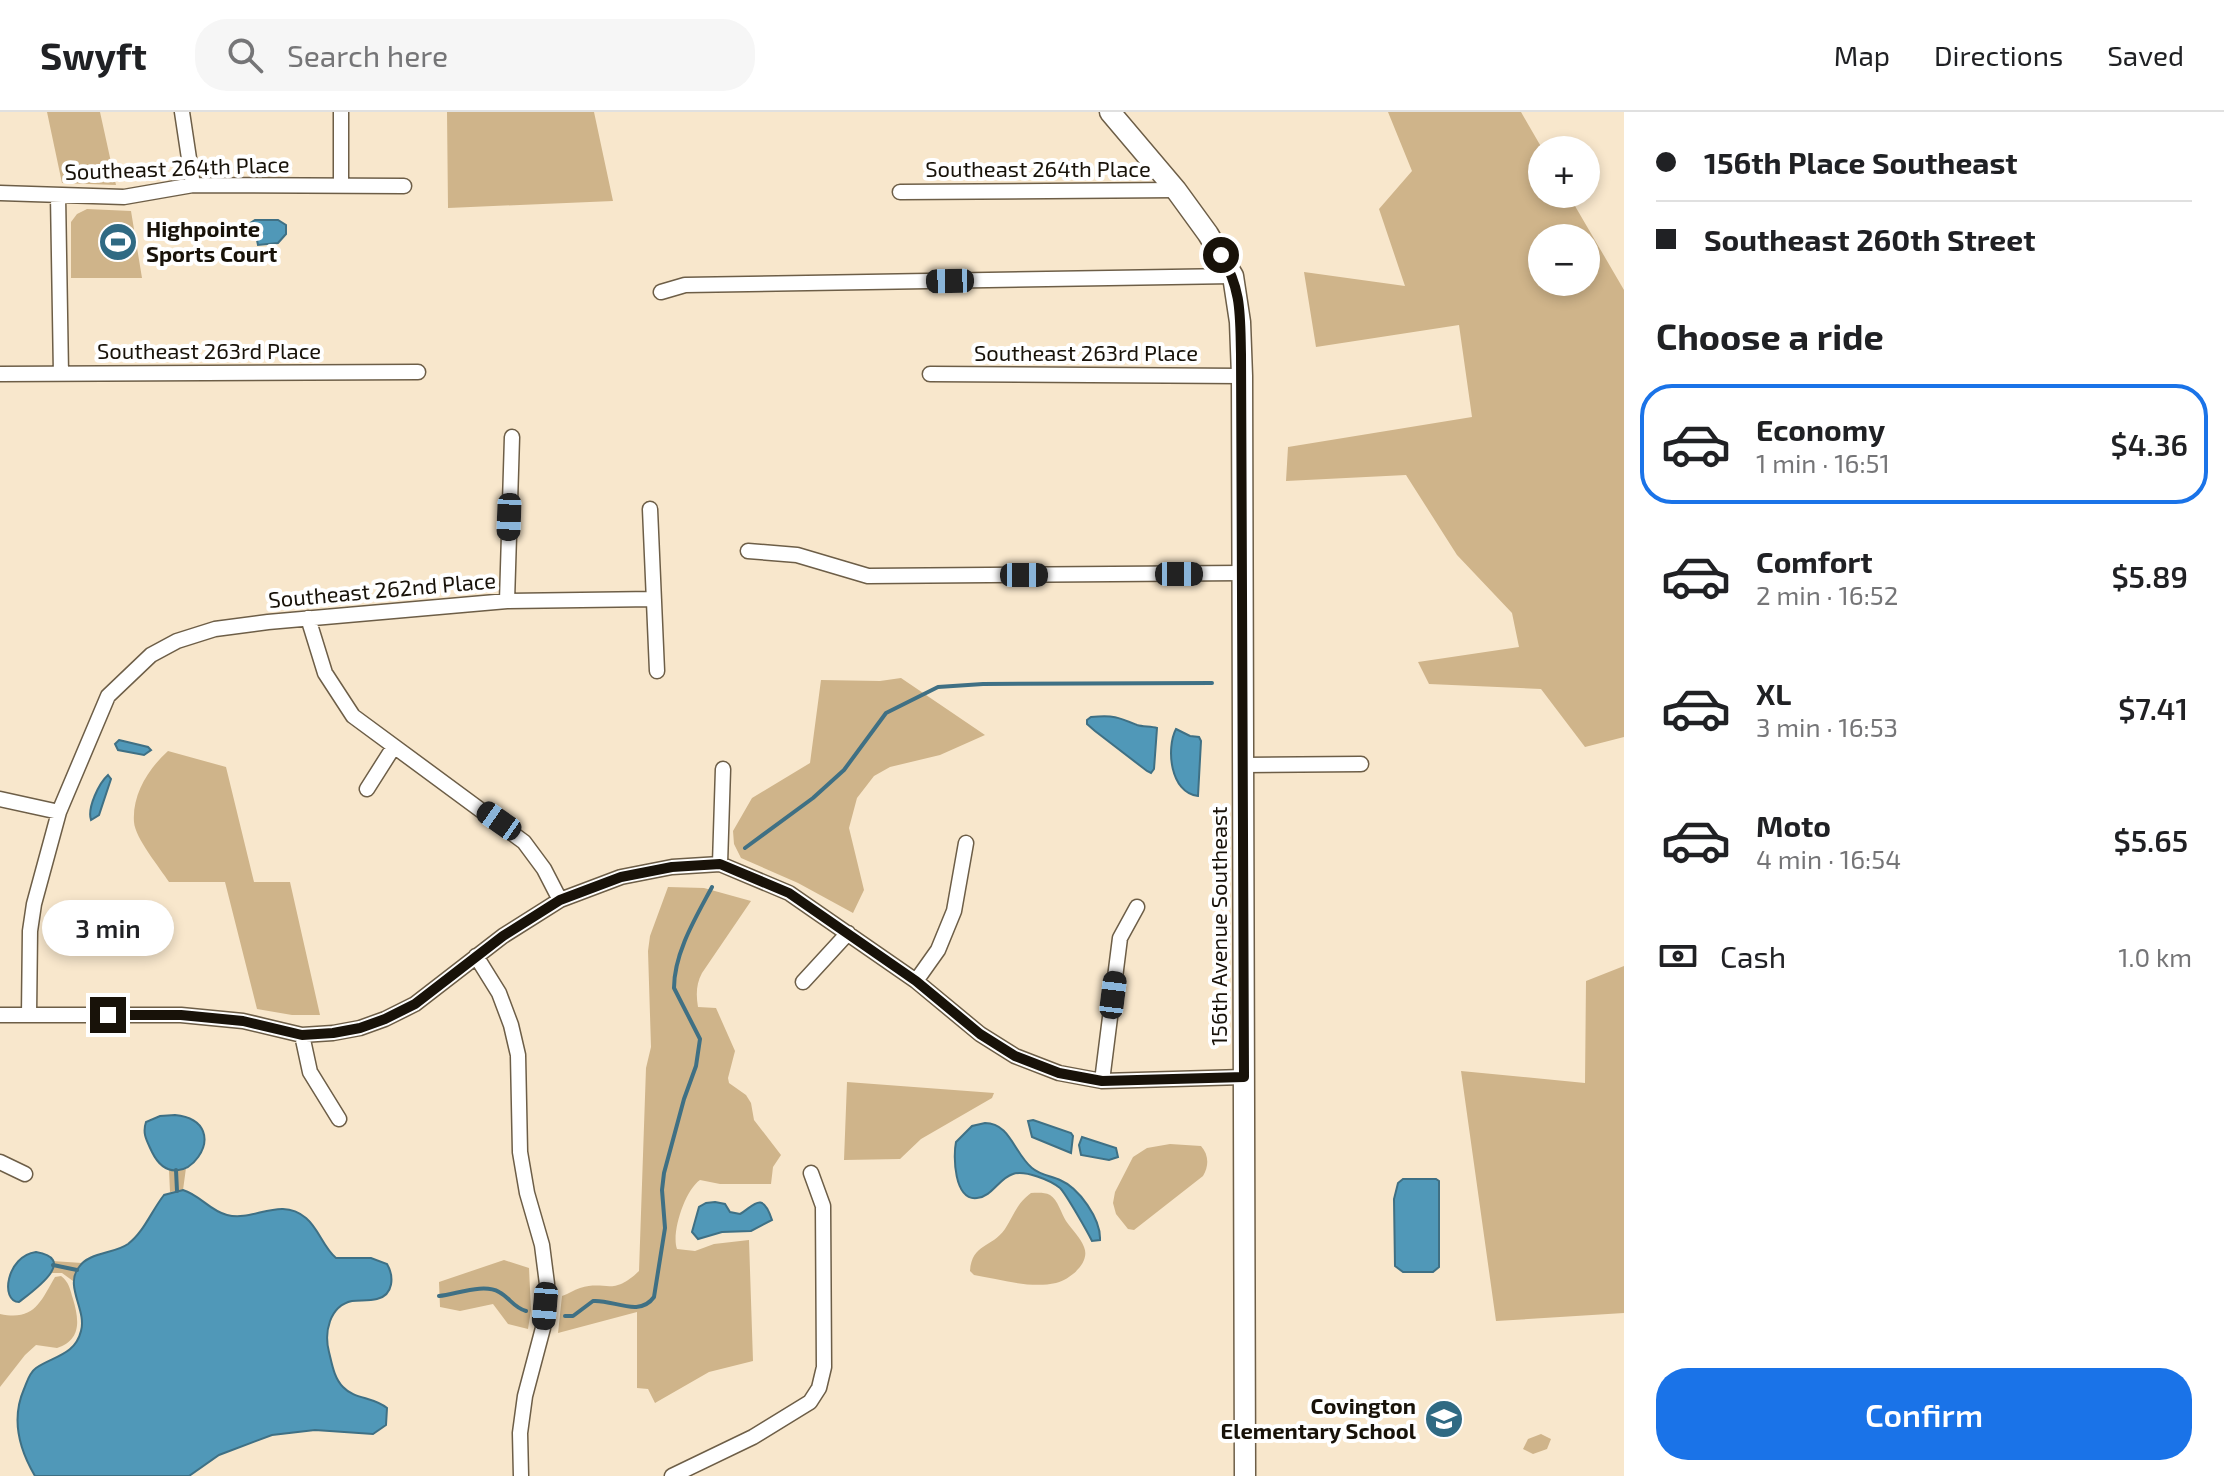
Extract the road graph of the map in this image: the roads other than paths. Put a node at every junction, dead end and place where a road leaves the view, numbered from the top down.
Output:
1 (182, 112) edge
2 (341, 112) edge
3 (1110, 112) edge
4 (193, 185) junction
5 (341, 185) junction
6 (404, 186) dead end
7 (1176, 190) junction
8 (900, 192) dead end
9 (0, 193) edge
10 (58, 195) junction
11 (1233, 276) junction
12 (661, 292) dead end
13 (418, 372) dead end
14 (0, 374) edge
15 (61, 374) junction
16 (930, 374) dead end
17 (1242, 376) junction
18 (512, 437) dead end
19 (650, 509) dead end
20 (748, 551) dead end
21 (1242, 573) junction
22 (654, 599) junction
23 (507, 601) junction
24 (308, 618) junction
25 (657, 671) dead end
26 (393, 748) junction
27 (1361, 764) dead end
28 (1242, 765) junction
29 (723, 769) dead end
30 (367, 789) dead end
31 (0, 799) edge
32 (59, 812) junction
33 (966, 843) dead end
34 (720, 864) junction
35 (560, 900) junction
36 (1137, 907) dead end
37 (848, 933) junction
38 (476, 956) junction
39 (916, 981) junction
40 (803, 982) dead end
41 (0, 1015) edge
42 (29, 1015) junction
43 (302, 1035) junction
44 (1244, 1077) junction
45 (1102, 1081) junction
46 (339, 1119) dead end
47 (0, 1162) edge
48 (811, 1173) dead end
49 (25, 1174) dead end
50 (692, 1472) edge
51 (521, 1476) edge
52 (672, 1476) edge
53 (1245, 1476) edge

1 - 4 street
2 - 5 street
3 - 7 street
4 - 5 street, Southeast 264th Place
4 - 10 street, Southeast 264th Place
5 - 6 street, Southeast 264th Place
7 - 8 street, Southeast 264th Place
7 - 11 street
9 - 10 street, Southeast 264th Place
10 - 15 street
11 - 12 street
11 - 17 street, 156th Avenue Southeast
13 - 15 street, Southeast 263rd Place
14 - 15 street, Southeast 263rd Place
16 - 17 street, Southeast 263rd Place
17 - 21 street, 156th Avenue Southeast
18 - 23 street
19 - 22 street
20 - 21 street
21 - 28 street, 156th Avenue Southeast
22 - 23 street, Southeast 262nd Place
22 - 25 street
23 - 24 street, Southeast 262nd Place
24 - 26 street
24 - 32 street, Southeast 262nd Place
26 - 30 street
26 - 35 street
27 - 28 street
28 - 44 street, 156th Avenue Southeast
29 - 34 street
31 - 32 street
32 - 42 street, Southeast 262nd Place
33 - 39 street
34 - 35 street
34 - 37 street
35 - 38 street
36 - 45 street
37 - 39 street
37 - 40 street
38 - 43 street
38 - 51 street
39 - 45 street
41 - 42 street
42 - 43 street
43 - 46 street
44 - 45 street
44 - 53 street, 156th Avenue Southeast
47 - 49 street
48 - 50 street
50 - 52 street

